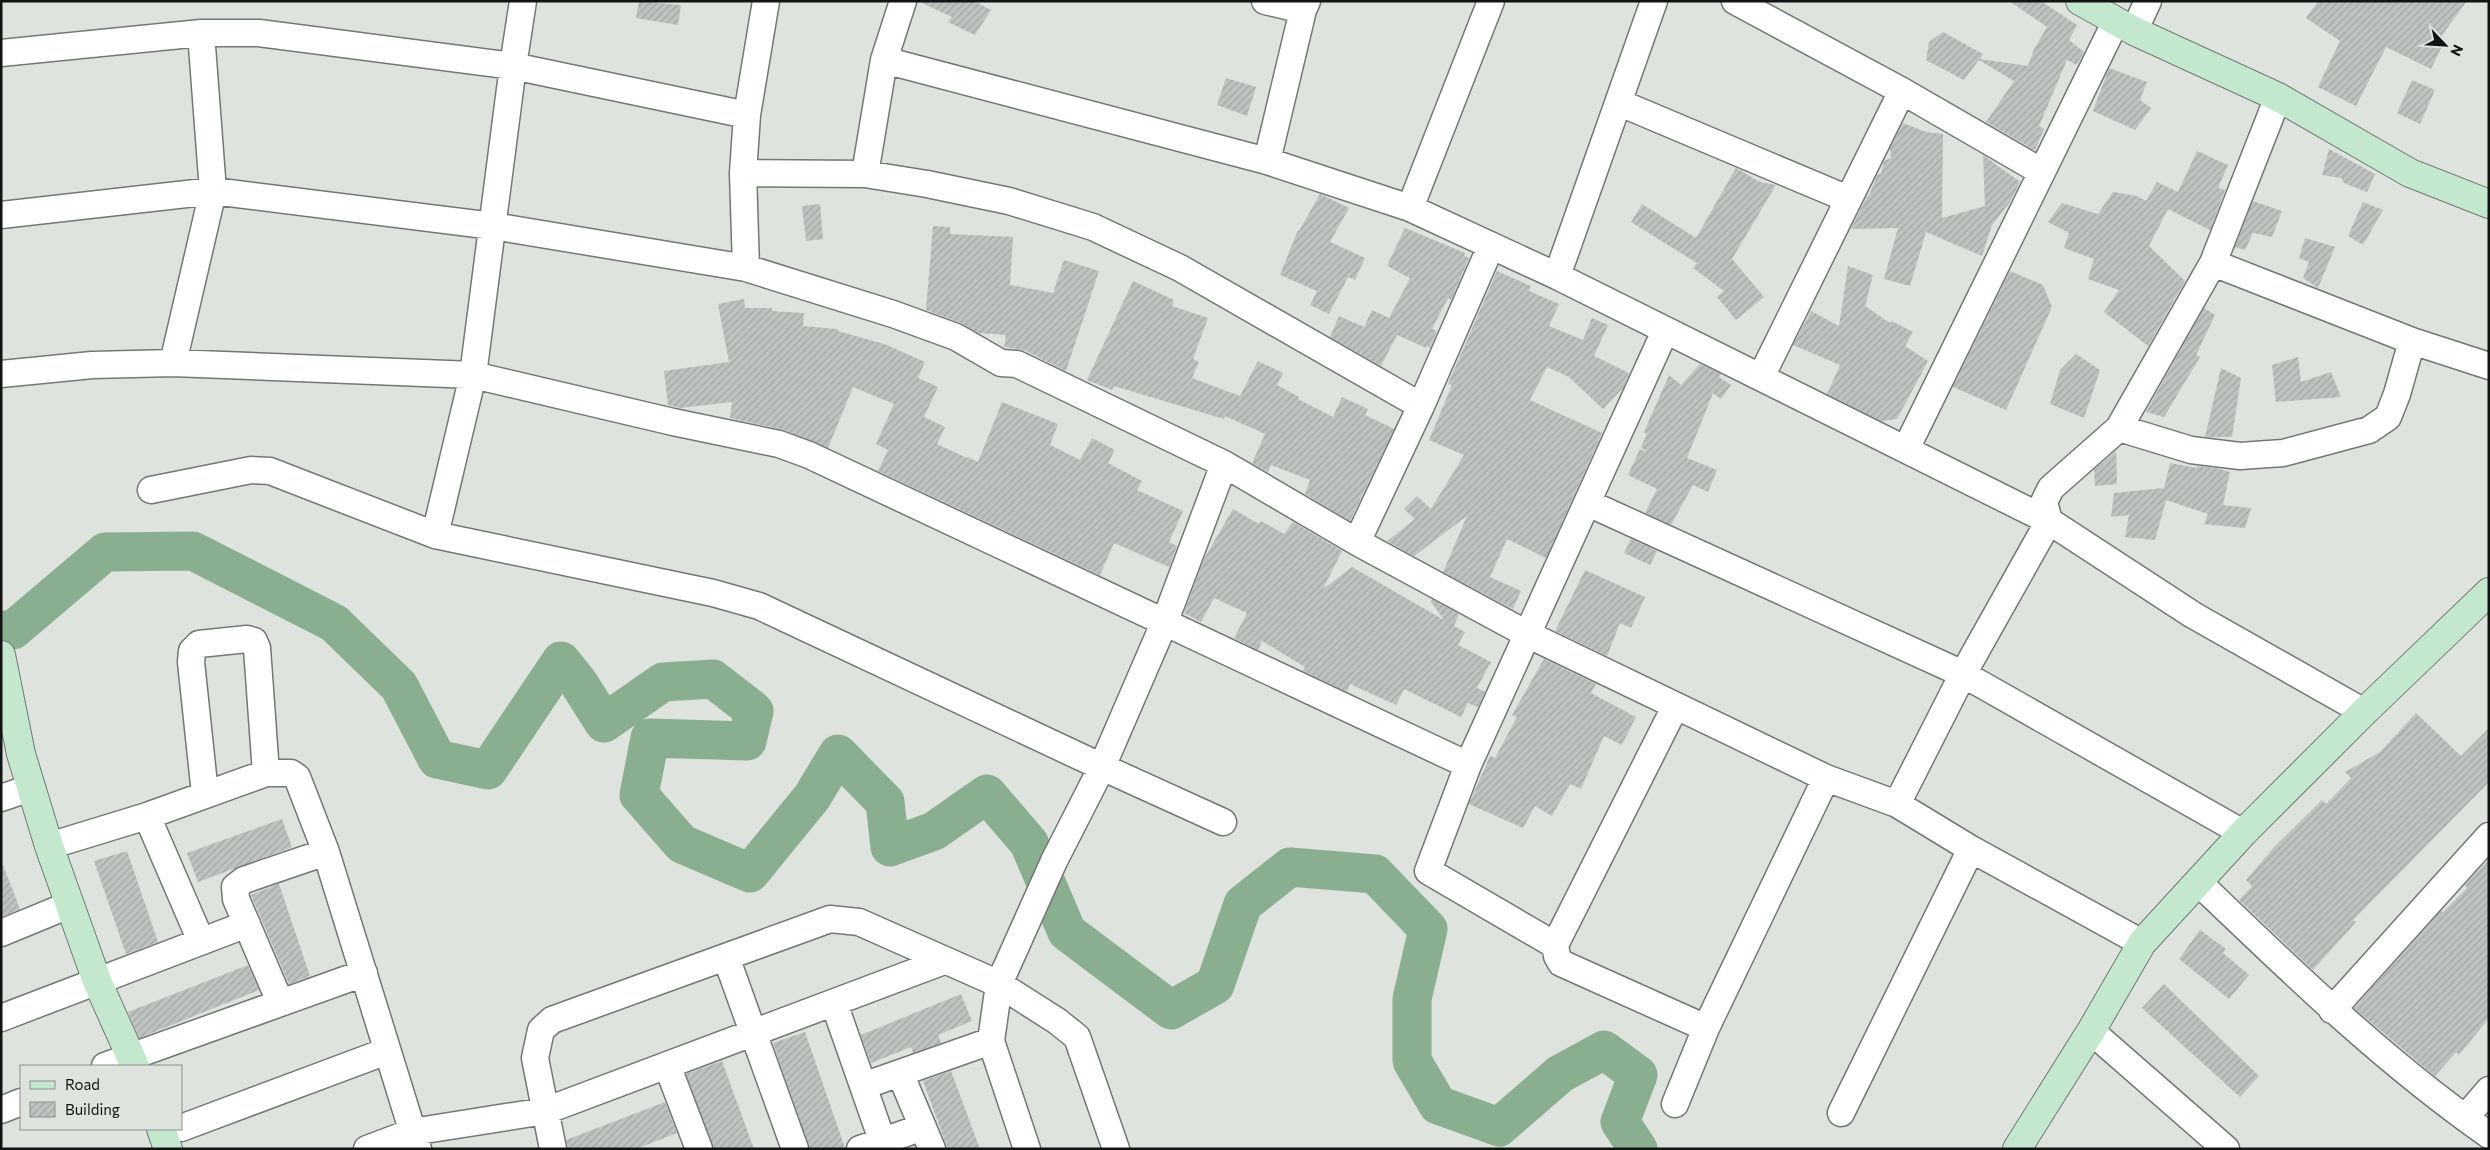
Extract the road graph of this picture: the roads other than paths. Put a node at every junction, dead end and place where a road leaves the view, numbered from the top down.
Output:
1 (523, 1) edge
2 (766, 1) edge
3 (903, 1) edge
4 (1265, 1) edge
5 (1491, 1) edge
6 (1654, 1) edge
7 (1736, 1) edge
8 (2080, 1) edge
9 (2148, 1) edge
10 (1305, 6) edge
11 (2125, 26) junction
12 (201, 33) junction
13 (1, 53) edge
14 (884, 60) junction
15 (512, 66) junction
16 (1902, 91) junction
17 (2278, 97) junction
18 (1620, 103) junction
19 (747, 115) junction
20 (1267, 161) junction
21 (2042, 172) junction
22 (744, 173) junction
23 (865, 174) junction
24 (213, 191) junction
25 (1848, 199) junction
26 (2489, 204) edge
27 (1410, 208) junction
28 (1, 215) edge
29 (493, 226) junction
30 (1491, 246) junction
31 (2213, 263) junction
32 (746, 268) junction
33 (1557, 276) junction
34 (1665, 331) junction
35 (2412, 341) junction
36 (173, 362) junction
37 (2489, 366) edge
38 (1, 374) edge
39 (474, 375) junction
40 (1761, 377) junction
41 (1421, 406) junction
42 (2119, 428) junction
43 (1906, 449) junction
44 (1224, 464) junction
45 (151, 490) dead end
46 (1588, 503) junction
47 (2049, 521) junction
48 (435, 534) junction
49 (1356, 542) junction
50 (2489, 592) edge
51 (1165, 621) junction
52 (1527, 634) junction
53 (1, 655) edge
54 (1964, 674) junction
55 (6, 697) edge
56 (1675, 706) junction
57 (2364, 712) junction
58 (1468, 765) junction
59 (1102, 767) junction
60 (266, 774) junction
61 (1826, 778) junction
62 (30, 788) junction
63 (205, 794) junction
64 (1, 798) edge
65 (1898, 804) junction
66 (147, 816) junction
67 (1223, 822) dead end
68 (2243, 833) junction
69 (2489, 836) edge
70 (48, 846) junction
71 (1971, 849) junction
72 (326, 852) junction
73 (2198, 882) junction
74 (69, 905) junction
75 (247, 924) junction
76 (1, 933) edge
77 (201, 941) junction
78 (2142, 943) junction
79 (1555, 945) junction
80 (726, 957) junction
81 (944, 961) junction
82 (364, 973) junction
83 (97, 981) junction
84 (999, 984) junction
85 (280, 1002) junction
86 (834, 1003) junction
87 (2332, 1010) junction
88 (1, 1018) edge
89 (1706, 1028) junction
90 (2090, 1031) junction
91 (752, 1034) junction
92 (991, 1041) junction
93 (387, 1051) junction
94 (133, 1061) edge
95 (111, 1065) edge
96 (667, 1065) junction
97 (900, 1073) junction
98 (863, 1086) junction
99 (2489, 1090) edge
100 (20, 1102) edge
101 (1675, 1104) dead end
102 (1, 1110) edge
103 (545, 1111) junction
104 (1841, 1113) dead end
105 (2466, 1118) junction
106 (2489, 1135) edge
107 (169, 1138) edge
108 (927, 1138) edge
109 (415, 1141) edge
110 (871, 1144) edge
111 (367, 1149) edge
112 (554, 1149) edge
113 (699, 1149) edge
114 (795, 1149) edge
115 (1027, 1149) edge
116 (1116, 1149) edge
117 (2017, 1149) edge
118 (2226, 1149) edge

1 - 15 street
2 - 19 street
3 - 14 street
4 - 10 street
5 - 27 street
6 - 18 street
7 - 16 street
8 - 11 main road
9 - 11 street
10 - 20 street
11 - 17 main road
11 - 21 street
12 - 13 street
12 - 15 street
12 - 24 street
14 - 20 street
14 - 23 street
15 - 19 street
15 - 29 street
16 - 21 street
16 - 25 street
17 - 26 main road
17 - 31 street
18 - 25 street
18 - 33 street
19 - 22 street
20 - 27 street
21 - 43 street
22 - 23 street
22 - 32 street
23 - 41 street
24 - 28 street
24 - 29 street
24 - 36 street
25 - 40 street
27 - 30 street
29 - 32 street
29 - 39 street
30 - 33 street
30 - 41 street
31 - 35 street
31 - 42 street
32 - 44 street
33 - 34 street
34 - 40 street
34 - 46 street
35 - 37 street
35 - 42 street
36 - 38 street
36 - 39 street
39 - 48 street
39 - 51 street
40 - 43 street
41 - 49 street
42 - 47 street
43 - 47 street
44 - 49 street
44 - 51 street
45 - 48 street
46 - 52 street
46 - 54 street
47 - 54 street
47 - 57 street
48 - 59 street
49 - 52 street
50 - 57 main road
51 - 58 street
51 - 59 street
52 - 56 street
52 - 58 street
53 - 55 main road
54 - 65 street
54 - 68 street
55 - 62 main road
56 - 61 street
56 - 79 street
57 - 68 main road
58 - 79 street
59 - 67 street
59 - 84 street
60 - 63 street
60 - 63 street
60 - 72 street
61 - 65 street
61 - 89 street
62 - 64 street
62 - 70 main road
63 - 66 street
65 - 71 street
66 - 70 street
66 - 77 street
68 - 73 main road
69 - 87 street
70 - 74 main road
71 - 78 street
71 - 104 street
72 - 75 street
72 - 82 street
73 - 78 main road
73 - 87 street
74 - 76 street
74 - 83 main road
75 - 77 street
75 - 85 street
77 - 83 street
78 - 90 main road
79 - 89 street
80 - 81 street
80 - 91 street
80 - 103 street
81 - 84 street
81 - 86 street
82 - 85 street
82 - 93 street
83 - 88 street
83 - 94 main road
84 - 92 street
84 - 116 street
85 - 94 street
86 - 91 street
86 - 98 street
87 - 105 street
89 - 101 street
90 - 117 main road
90 - 118 street
91 - 96 street
91 - 114 street
92 - 97 street
92 - 115 street
93 - 107 street
93 - 109 street
94 - 95 street
96 - 103 street
96 - 113 street
97 - 98 street
97 - 108 street
98 - 110 street
99 - 105 street
100 - 102 street
103 - 109 street
103 - 112 street
105 - 106 street
108 - 110 street
109 - 111 street

